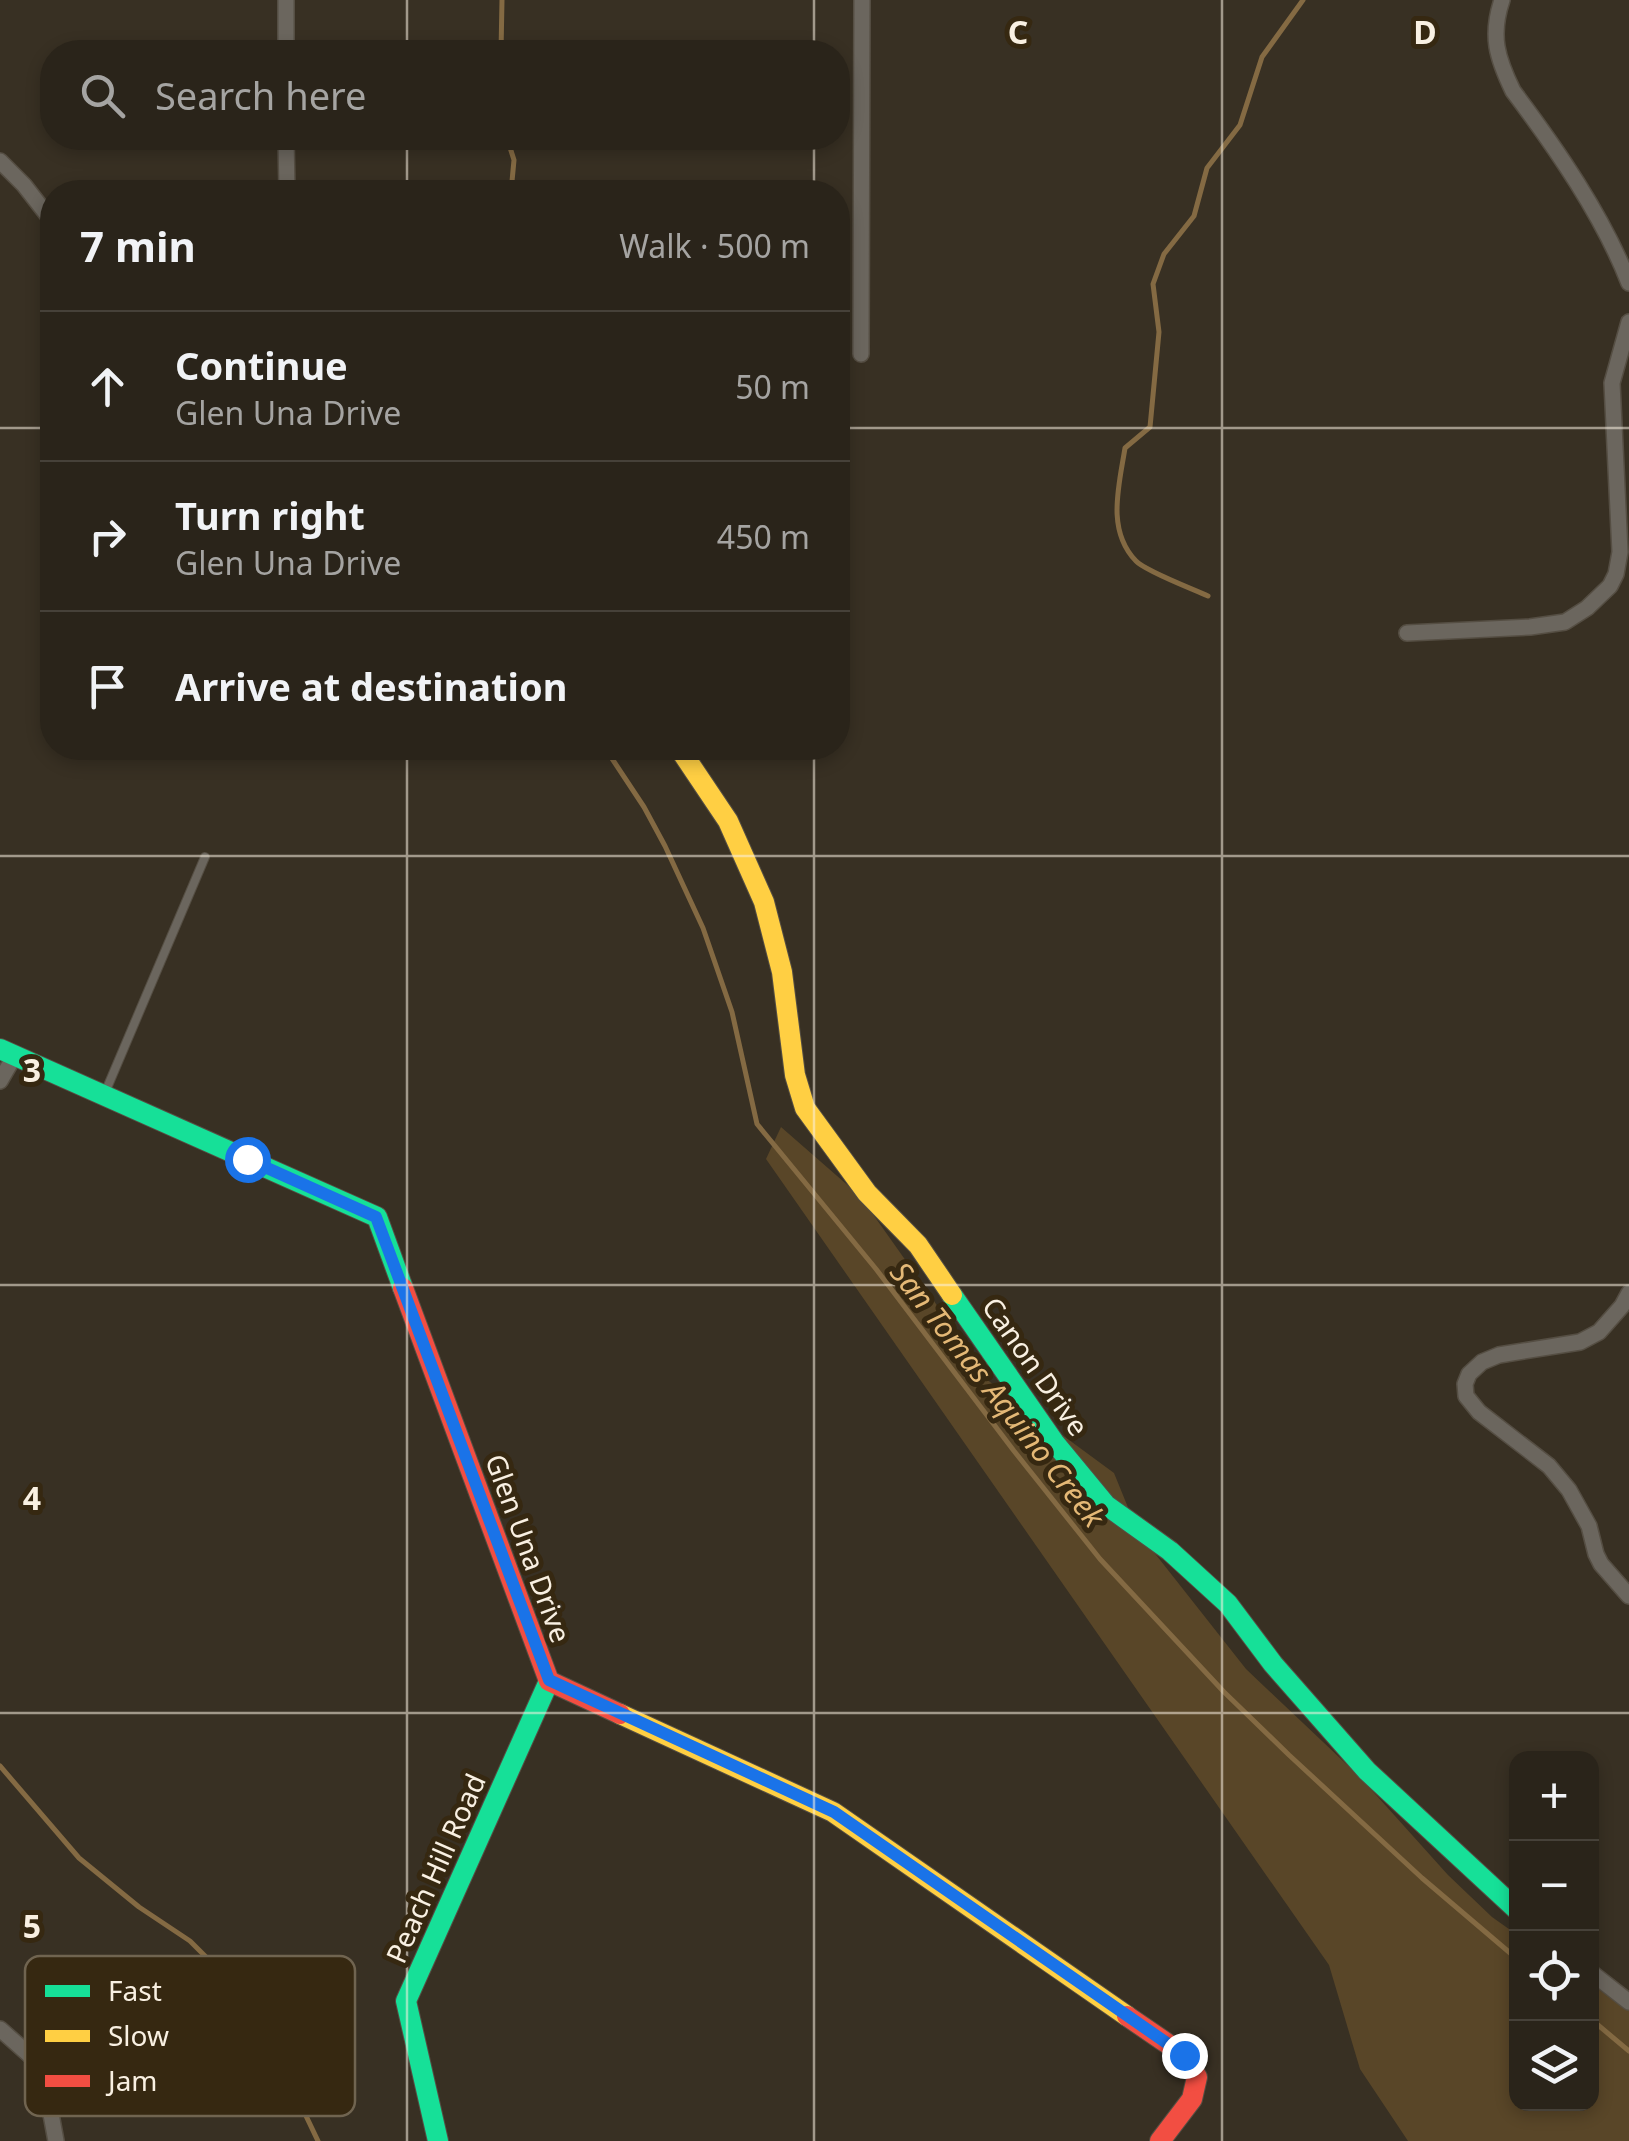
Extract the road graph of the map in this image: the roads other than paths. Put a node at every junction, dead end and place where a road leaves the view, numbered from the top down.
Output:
1 (286, 0) edge
2 (862, 0) edge
3 (1502, 0) edge
4 (286, 40) edge
5 (286, 150) edge
6 (0, 161) edge
7 (286, 180) edge
8 (40, 206) edge
9 (1629, 283) edge
10 (1629, 322) edge
11 (861, 354) dead end
12 (1407, 633) dead end
13 (687, 760) edge
14 (205, 857) dead end
15 (8, 1052) edge
16 (0, 1081) edge
17 (104, 1095) junction
18 (1629, 1293) edge
19 (1629, 1596) edge
20 (549, 1680) junction
21 (1509, 1903) edge
22 (1599, 1978) edge
23 (1629, 2002) edge
24 (0, 2029) edge
25 (25, 2051) edge
26 (51, 2116) edge
27 (56, 2141) edge
28 (438, 2141) edge
29 (1160, 2141) edge

1 - 4 street
2 - 11 street
3 - 9 street
5 - 7 street
6 - 8 street
10 - 12 street
13 - 21 street, Canon Drive
14 - 17 lane
15 - 16 street
15 - 17 street, Glen Una Drive
17 - 20 street, Glen Una Drive
18 - 19 street
20 - 28 street, Peach Hill Road
20 - 29 street, Glen Una Drive
22 - 23 street
24 - 25 street
26 - 27 street

